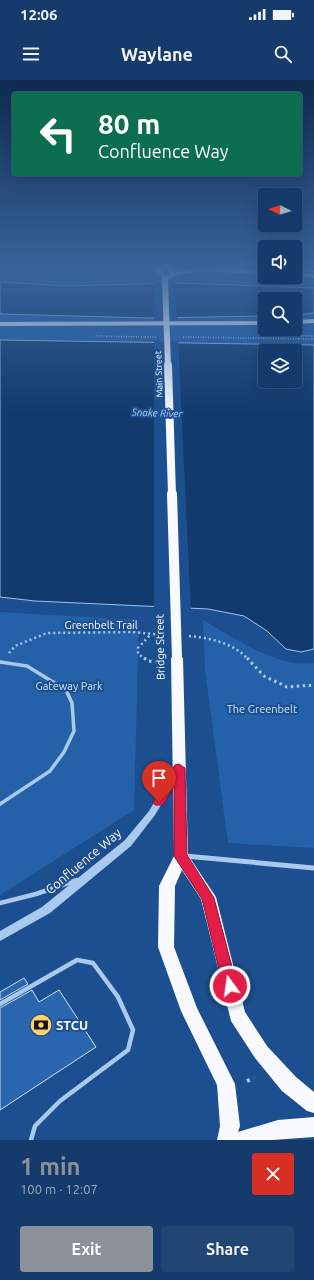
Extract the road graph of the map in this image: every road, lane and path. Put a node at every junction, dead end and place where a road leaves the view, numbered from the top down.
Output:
1 (168, 315) edge
2 (0, 320) edge
3 (314, 321) edge
4 (302, 322) edge
5 (258, 323) edge
6 (0, 324) edge
7 (112, 324) junction
8 (183, 337) dead end
9 (314, 339) edge
10 (171, 438) joint
11 (151, 634) junction
12 (166, 635) dead end
13 (188, 636) dead end
14 (1, 662) edge
15 (157, 662) dead end
16 (314, 685) edge
17 (179, 768) junction
18 (0, 804) edge
19 (180, 856) junction
20 (314, 868) edge
21 (88, 877) junction
22 (0, 903) edge
23 (0, 936) edge
24 (0, 1004) edge
25 (254, 1078) dead end
26 (247, 1081) dead end
27 (314, 1104) edge
28 (314, 1127) edge
29 (31, 1140) edge
30 (227, 1140) edge
31 (244, 1140) edge

1 - 10 highway, Main Street, bridge
2 - 7 highway
3 - 4 highway
5 - 7 highway
6 - 7 highway
8 - 9 path
10 - 17 highway, Bridge Street, bridge
11 - 12 path, Greenbelt Trail
11 - 14 path, Greenbelt Trail
11 - 15 path
13 - 16 path
14 - 18 lane
17 - 19 highway, Bridge Street
17 - 21 street, Confluence Way
19 - 20 street
19 - 27 highway
19 - 30 highway, Bridge Street
21 - 22 lane
21 - 23 street, Confluence Way
24 - 29 lane
25 - 26 path
28 - 31 highway

